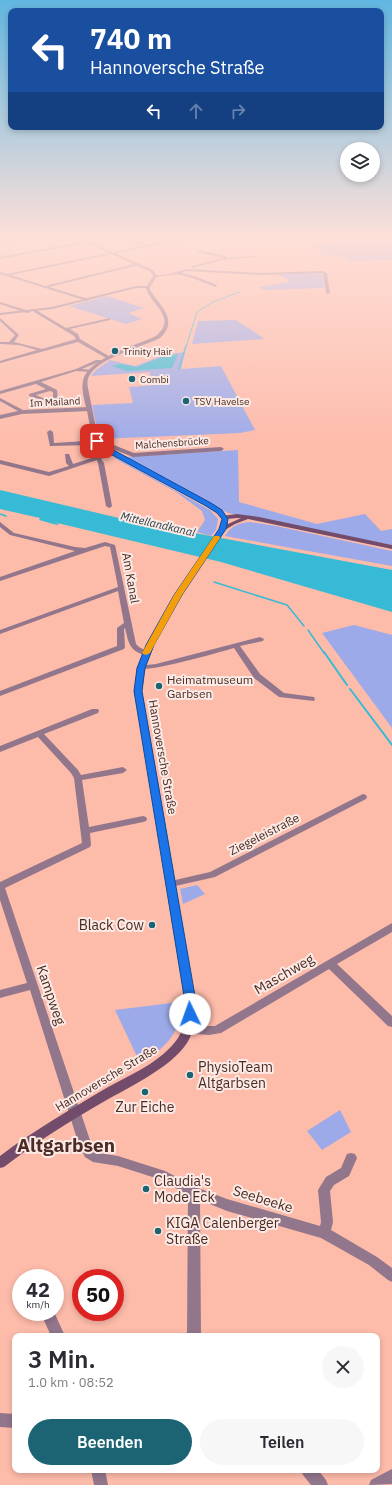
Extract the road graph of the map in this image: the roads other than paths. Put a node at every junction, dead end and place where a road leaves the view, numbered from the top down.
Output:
1 (16, 308) edge
2 (48, 308) edge
3 (160, 308) edge
4 (35, 311) junction
5 (28, 312) junction
6 (0, 314) edge
7 (0, 319) edge
8 (108, 319) dead end
9 (66, 329) junction
10 (79, 340) junction
11 (0, 343) edge
12 (11, 343) junction
13 (41, 350) junction
14 (110, 358) junction
15 (104, 361) junction
16 (0, 362) edge
17 (78, 370) junction
18 (90, 371) junction
19 (37, 382) junction
20 (50, 389) dead end
21 (0, 393) edge
22 (0, 399) edge
23 (89, 409) junction
24 (22, 412) junction
25 (0, 417) edge
26 (50, 432) dead end
27 (103, 447) junction
28 (221, 449) dead end
29 (114, 453) junction
30 (68, 455) dead end
31 (99, 459) junction
32 (0, 462) edge
33 (73, 467) junction
34 (109, 506) dead end
35 (224, 518) junction
36 (247, 518) junction
37 (0, 524) edge
38 (222, 529) junction
39 (392, 547) edge
40 (85, 550) junction
41 (0, 579) edge
42 (121, 588) junction
43 (128, 624) junction
44 (0, 632) edge
45 (260, 639) dead end
46 (235, 645) junction
47 (146, 654) junction
48 (141, 668) junction
49 (0, 694) edge
50 (311, 699) dead end
51 (95, 711) dead end
52 (39, 733) junction
53 (0, 749) edge
54 (122, 770) dead end
55 (78, 778) junction
56 (364, 797) dead end
57 (143, 819) dead end
58 (86, 830) junction
59 (171, 884) junction
60 (0, 886) edge
61 (2, 900) edge
62 (392, 927) edge
63 (330, 963) junction
64 (33, 986) junction
65 (0, 994) edge
66 (392, 1023) edge
67 (187, 1030) junction
68 (75, 1113) junction
69 (351, 1158) dead end
70 (0, 1163) edge
71 (194, 1192) junction
72 (324, 1233) junction
73 (392, 1276) edge
74 (51, 1321) edge
75 (57, 1333) edge
76 (194, 1333) edge
77 (0, 1420) edge
78 (12, 1421) edge
79 (99, 1473) edge
80 (311, 1473) edge
81 (392, 1476) edge
82 (101, 1485) edge
83 (321, 1485) edge
84 (376, 1485) edge

1 - 5 street
2 - 4 street
3 - 14 street
4 - 5 street
4 - 9 street
5 - 6 street
7 - 12 street
8 - 9 street
9 - 10 street
10 - 13 street
10 - 14 street
11 - 12 street
12 - 13 street
13 - 16 street
14 - 15 street
15 - 17 street
15 - 18 street
17 - 18 street
17 - 19 street
18 - 23 street
19 - 20 street
19 - 21 street
22 - 24 street, Im Mailand
23 - 24 street, Im Mailand
23 - 27 street
24 - 25 street, Im Mailand
26 - 31 street
27 - 28 street, Malchensbrücke
27 - 29 street
29 - 31 street
29 - 35 street
30 - 33 street
31 - 33 street
31 - 34 street
32 - 33 street
35 - 36 main road
35 - 38 main road, Hannoversche Straße
36 - 38 main road
36 - 39 main road
37 - 40 street, Am Kanal
38 - 47 main road, Hannoversche Straße
40 - 41 street
40 - 42 street, Am Kanal
42 - 43 street, Am Kanal
42 - 44 street
43 - 47 street, Am Kanal
43 - 49 street
45 - 46 street
46 - 48 street
46 - 50 street
47 - 48 main road, Hannoversche Straße
48 - 59 main road, Hannoversche Straße
51 - 52 street
52 - 53 street
52 - 55 street
54 - 55 street
55 - 58 street
56 - 59 street, Ziegeleistraße
57 - 58 street
58 - 60 street
59 - 67 main road, Hannoversche Straße
60 - 61 street, Kampweg
61 - 64 street, Kampweg
62 - 63 street, Maschweg
63 - 66 street
63 - 67 street, Maschweg
64 - 65 street
64 - 68 street, Kampweg
67 - 68 main road, Hannoversche Straße
68 - 70 main road, Hannoversche Straße
68 - 71 street, Kampweg
69 - 72 street
71 - 72 street, Seebeeke
71 - 76 street
72 - 73 street, Seebeeke
74 - 75 street
77 - 78 street
79 - 82 street
80 - 83 street
81 - 84 street

